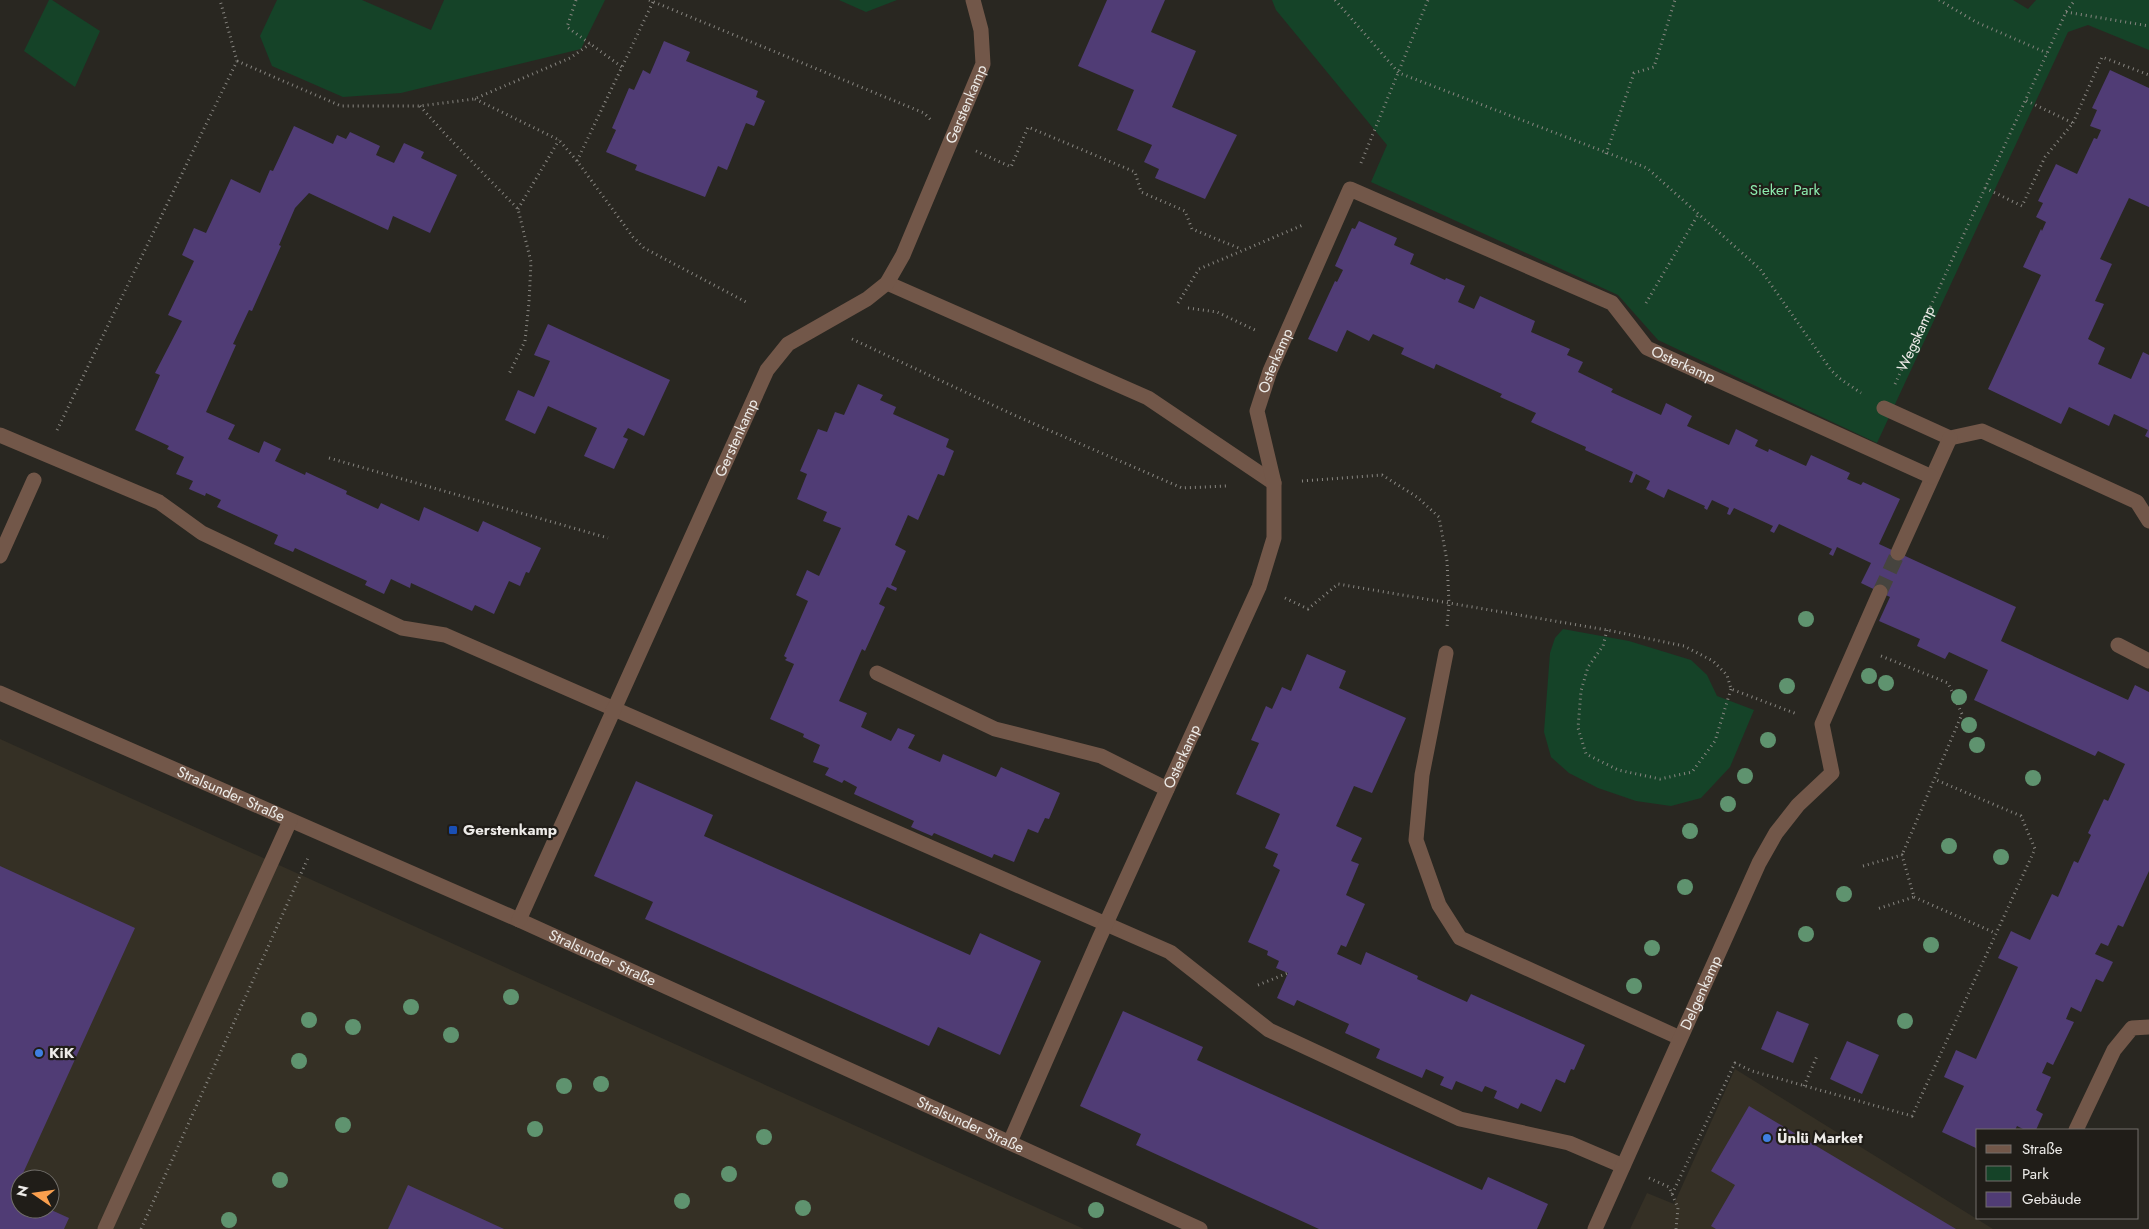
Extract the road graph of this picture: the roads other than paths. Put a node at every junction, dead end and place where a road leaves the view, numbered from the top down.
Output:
1 (973, 0) edge
2 (887, 283) junction
3 (1884, 408) road end
4 (0, 435) edge
5 (1950, 438) junction
6 (1932, 477) junction
7 (34, 480) dead end
8 (1274, 483) junction
9 (2149, 521) edge
10 (1898, 553) tunnel mouth
11 (0, 556) edge
12 (1880, 592) tunnel mouth
13 (2118, 645) dead end
14 (1446, 652) road end
15 (2149, 661) edge
16 (877, 673) dead end
17 (0, 693) edge
18 (616, 709) junction
19 (1167, 789) junction
20 (290, 820) junction
21 (519, 920) junction
22 (1106, 924) junction
23 (2149, 1027) edge
24 (1680, 1038) junction
25 (2076, 1129) edge
26 (1010, 1142) junction
27 (1623, 1166) junction
28 (105, 1229) edge
29 (1200, 1229) edge
30 (1595, 1229) edge

1 - 2 street, Gerstenkamp
2 - 8 street
2 - 18 street, Gerstenkamp
3 - 5 street
4 - 18 street
5 - 6 street
5 - 9 street
6 - 8 street, Osterkamp
6 - 10 street
7 - 11 street
8 - 19 street, Osterkamp
12 - 24 street, Delgenkamp
13 - 15 street
14 - 24 street
16 - 19 street
17 - 20 street, Stralsunder Straße
18 - 21 street, Gerstenkamp
18 - 22 street
19 - 22 street, Osterkamp
20 - 21 street, Stralsunder Straße
20 - 28 street
21 - 26 street, Stralsunder Straße
22 - 26 street, Osterkamp
22 - 27 street
23 - 25 street
24 - 27 street, Delgenkamp
26 - 29 street, Stralsunder Straße
27 - 30 street, Delgenkamp

